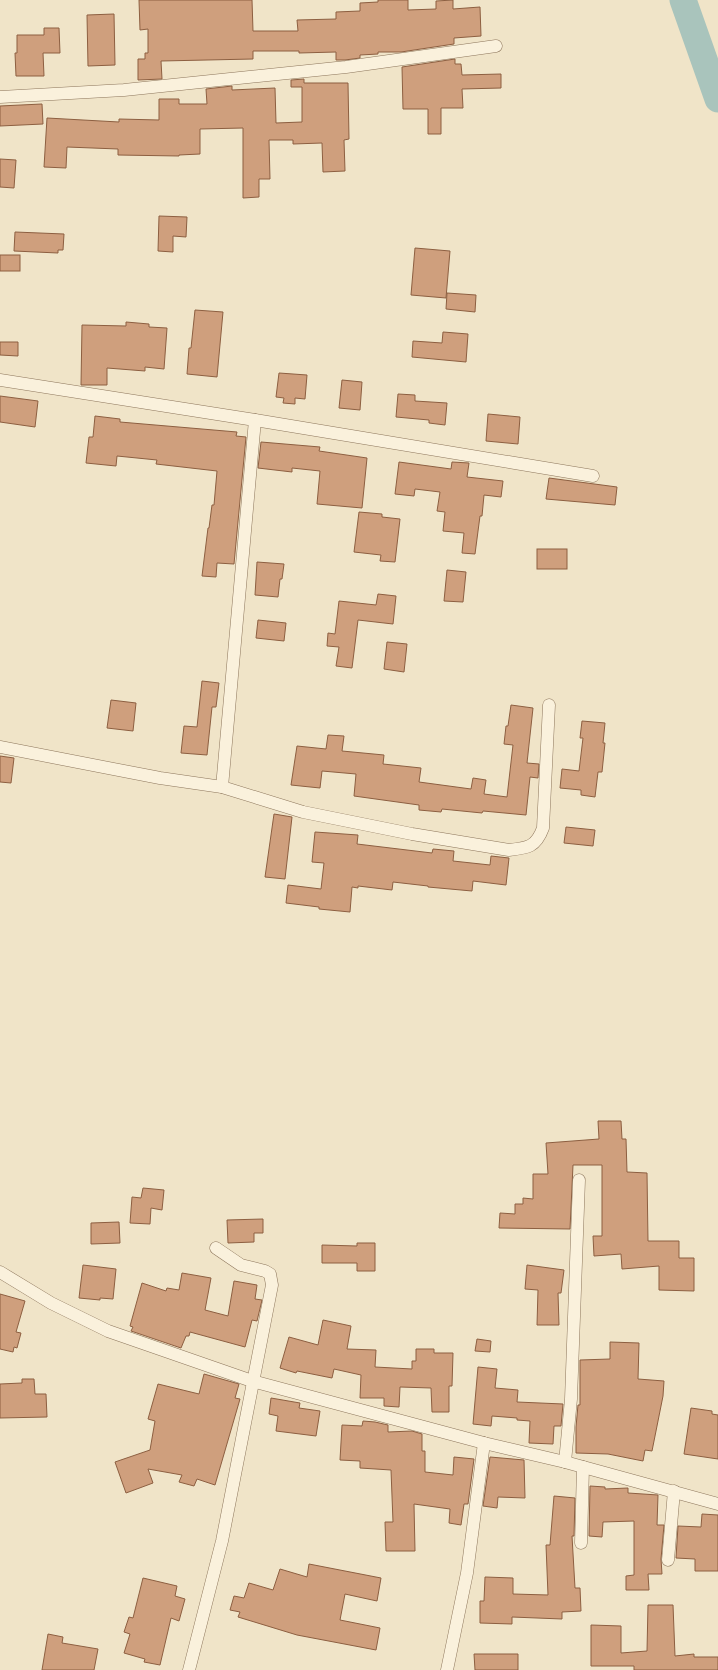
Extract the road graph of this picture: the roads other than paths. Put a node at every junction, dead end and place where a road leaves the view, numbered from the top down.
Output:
1 (496, 46) dead end
2 (0, 97) edge
3 (0, 380) edge
4 (255, 420) junction
5 (593, 476) dead end
6 (549, 705) dead end
7 (0, 747) edge
8 (222, 787) junction
9 (579, 1180) dead end
10 (216, 1248) dead end
11 (0, 1272) edge
12 (252, 1381) junction
13 (484, 1443) junction
14 (565, 1462) junction
15 (583, 1467) junction
16 (674, 1491) junction
17 (718, 1504) edge
18 (581, 1543) dead end
19 (668, 1560) dead end
20 (188, 1670) edge
21 (447, 1670) edge

1 - 2 street
3 - 4 street
4 - 5 street
4 - 8 street
6 - 8 street
7 - 8 street
9 - 14 street
10 - 12 street
11 - 12 street
12 - 13 street
12 - 20 street
13 - 14 street
13 - 21 street
14 - 15 street
15 - 16 street
15 - 18 street
16 - 17 street
16 - 19 street

